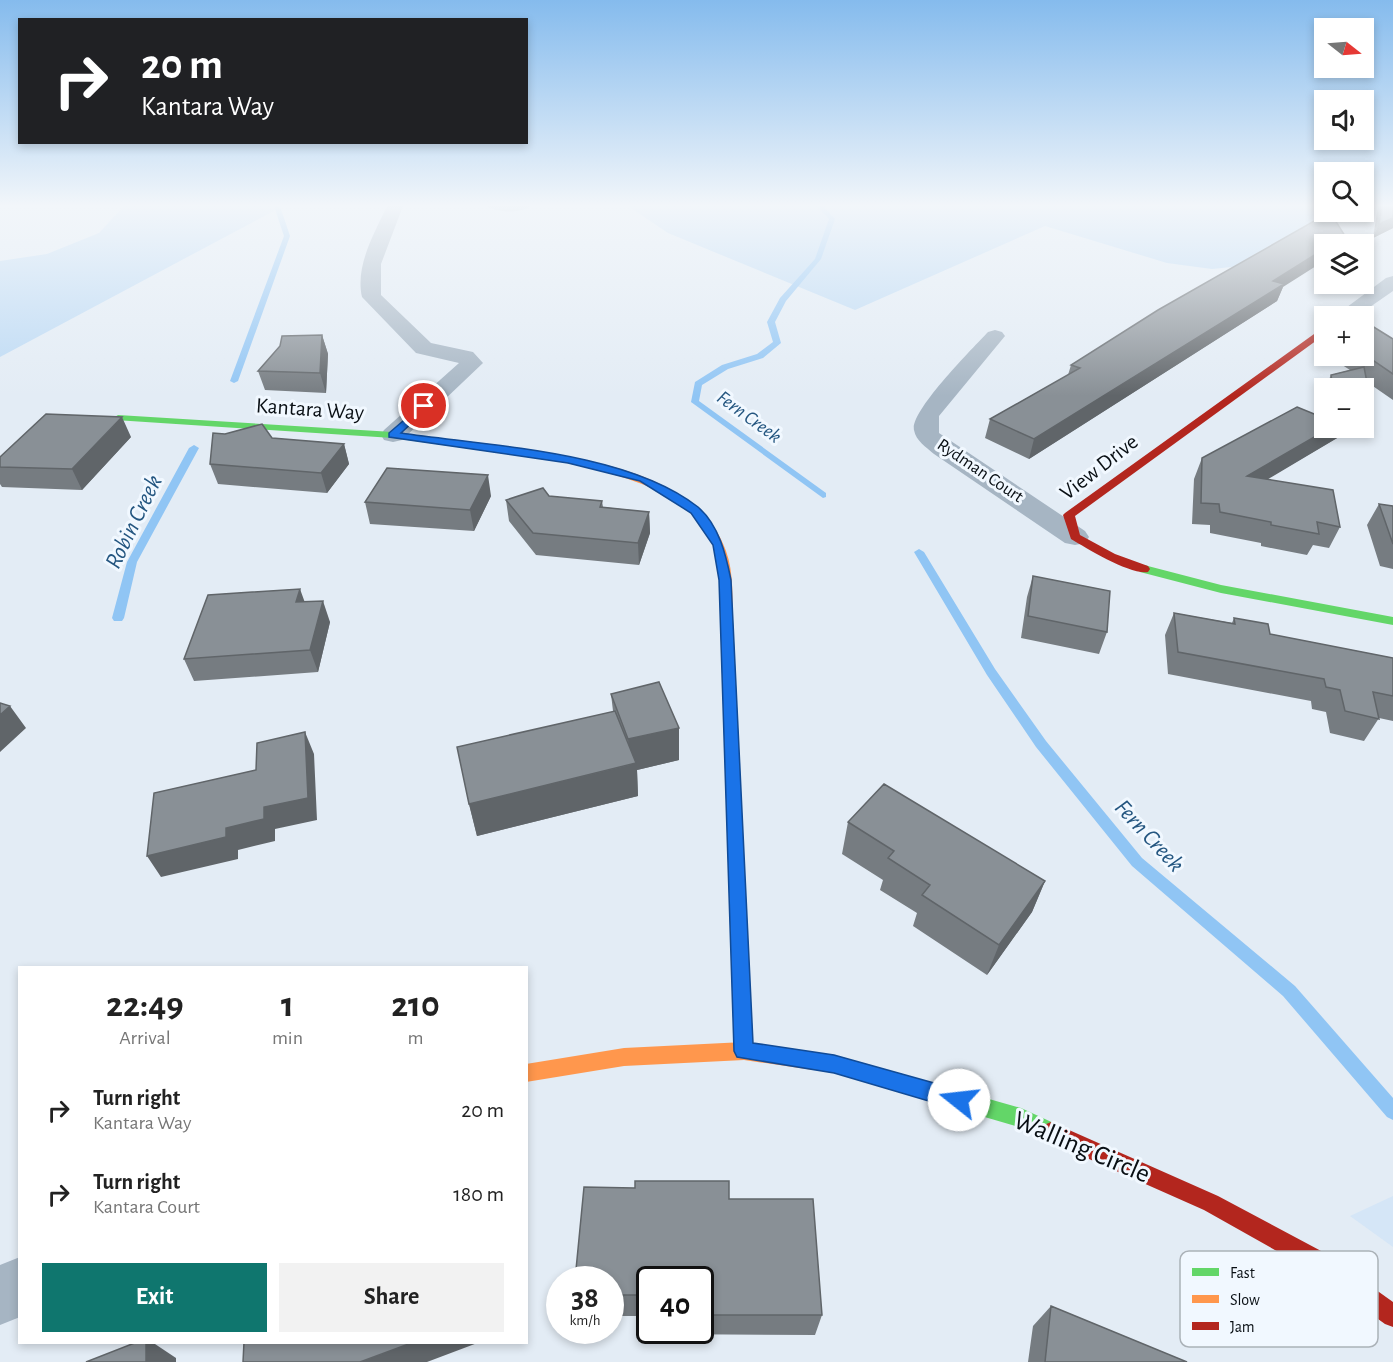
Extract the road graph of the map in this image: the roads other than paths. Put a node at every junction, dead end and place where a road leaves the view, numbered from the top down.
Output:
1 (371, 270) edge
2 (1393, 282) edge
3 (1359, 306) edge
4 (995, 336) dead end
5 (1314, 338) edge
6 (118, 418) edge
7 (393, 435) junction
8 (1075, 537) junction
9 (1393, 621) edge
10 (744, 1051) junction
11 (528, 1073) edge
12 (1299, 1251) edge
13 (18, 1285) edge
14 (0, 1298) edge
15 (1378, 1305) edge
16 (1393, 1316) edge

1 - 7 street
2 - 3 street
4 - 8 street, Rydman Court
5 - 8 street, View Drive
6 - 7 street, Kantara Way
7 - 10 street, Kantara Way
8 - 9 street, View Drive
10 - 11 street, Walling Circle
10 - 12 street, Walling Circle
13 - 14 street
15 - 16 street, Walling Circle

